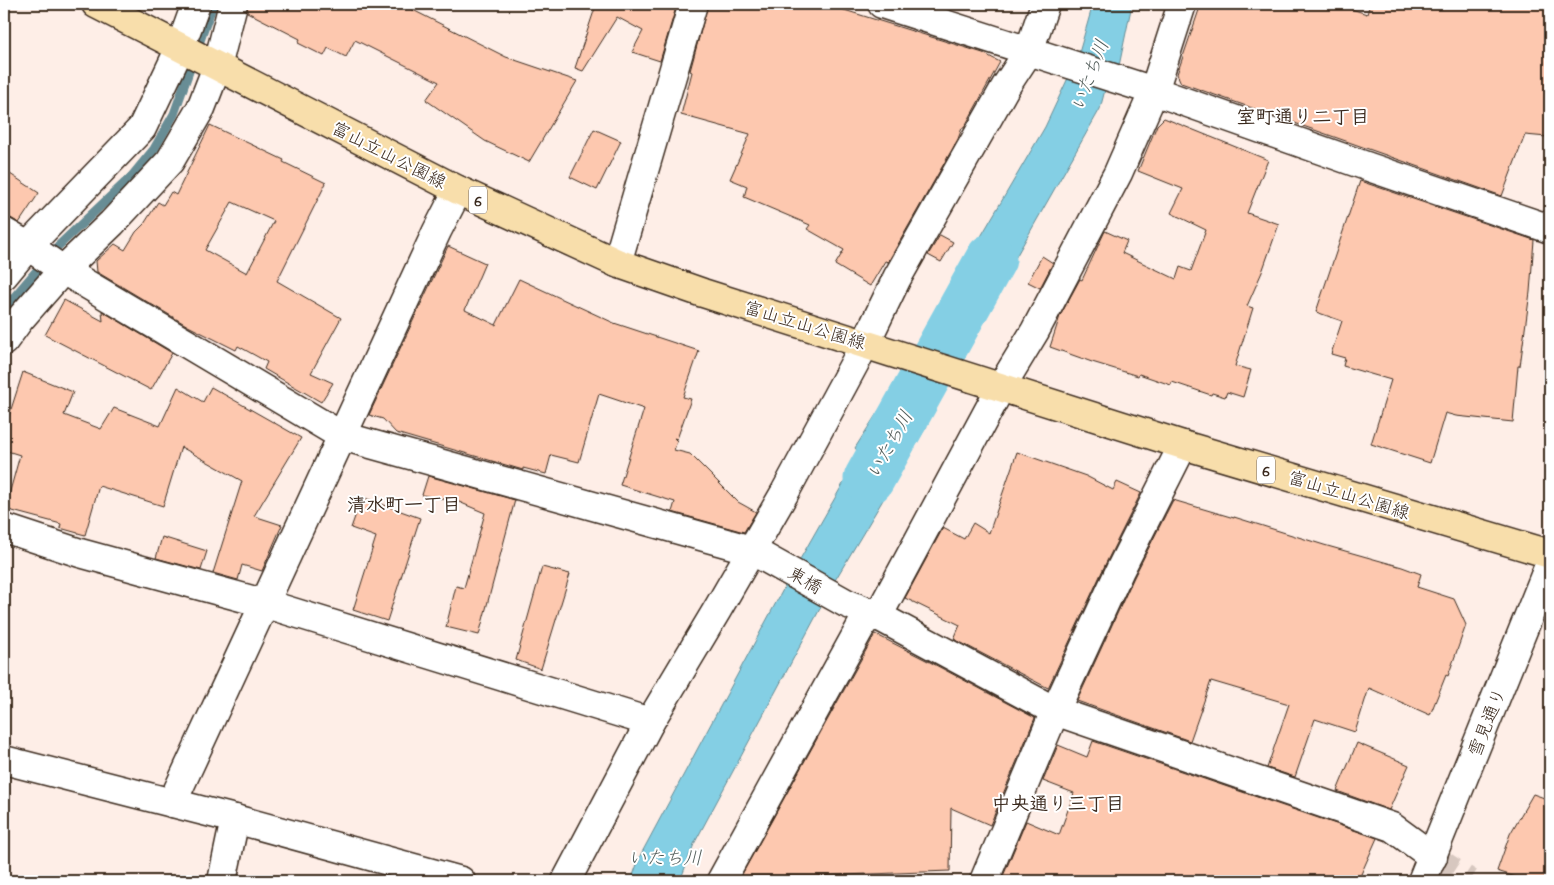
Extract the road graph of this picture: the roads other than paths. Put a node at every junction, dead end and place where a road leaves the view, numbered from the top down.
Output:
1 (96, 4) edge
2 (196, 4) edge
3 (233, 4) edge
4 (693, 4) edge
5 (882, 4) edge
6 (1045, 4) edge
7 (1182, 4) edge
8 (180, 48) junction
9 (1029, 51) junction
10 (217, 67) junction
11 (1154, 91) junction
12 (458, 190) junction
13 (1550, 229) edge
14 (4, 232) edge
15 (28, 246) junction
16 (617, 263) junction
17 (64, 270) junction
18 (4, 275) edge
19 (4, 341) edge
20 (873, 347) junction
21 (992, 385) junction
22 (342, 436) junction
23 (1183, 445) junction
24 (4, 528) edge
25 (758, 554) junction
26 (1550, 554) edge
27 (1550, 563) edge
28 (263, 603) junction
29 (878, 616) junction
30 (1054, 711) junction
31 (650, 722) junction
32 (4, 760) edge
33 (172, 803) junction
34 (235, 818) junction
35 (1428, 869) edge
36 (222, 881) edge
37 (461, 881) edge
38 (566, 881) edge
39 (721, 881) edge
40 (984, 881) edge

1 - 8 main road, 富山立山公園線 / 6
2 - 8 street
3 - 10 street
4 - 16 street
5 - 9 street
6 - 9 street
7 - 11 street
8 - 10 main road, 富山立山公園線 / 6
8 - 15 street
9 - 11 street
9 - 20 street
10 - 12 main road, 富山立山公園線 / 6
10 - 17 street
11 - 13 street
11 - 21 street
12 - 16 main road, 富山立山公園線 / 6
12 - 22 street
14 - 15 street, 東橋
15 - 17 street, 東橋
15 - 18 street
16 - 20 main road, 富山立山公園線 / 6
17 - 19 street
17 - 22 street, 東橋
20 - 21 main road, 富山立山公園線 / 6
20 - 25 street
21 - 23 main road, 富山立山公園線 / 6
21 - 29 street
22 - 25 street, 東橋
22 - 28 street
23 - 26 main road, 富山立山公園線 / 6
23 - 30 street
24 - 28 street
25 - 29 street, 東橋
25 - 31 street
27 - 35 street, 雪見通り
28 - 31 street
28 - 33 street
29 - 30 street, 東橋
29 - 39 street
30 - 35 street, 東橋
30 - 40 street
31 - 38 street
32 - 33 street
33 - 34 street
34 - 36 street
34 - 37 street

